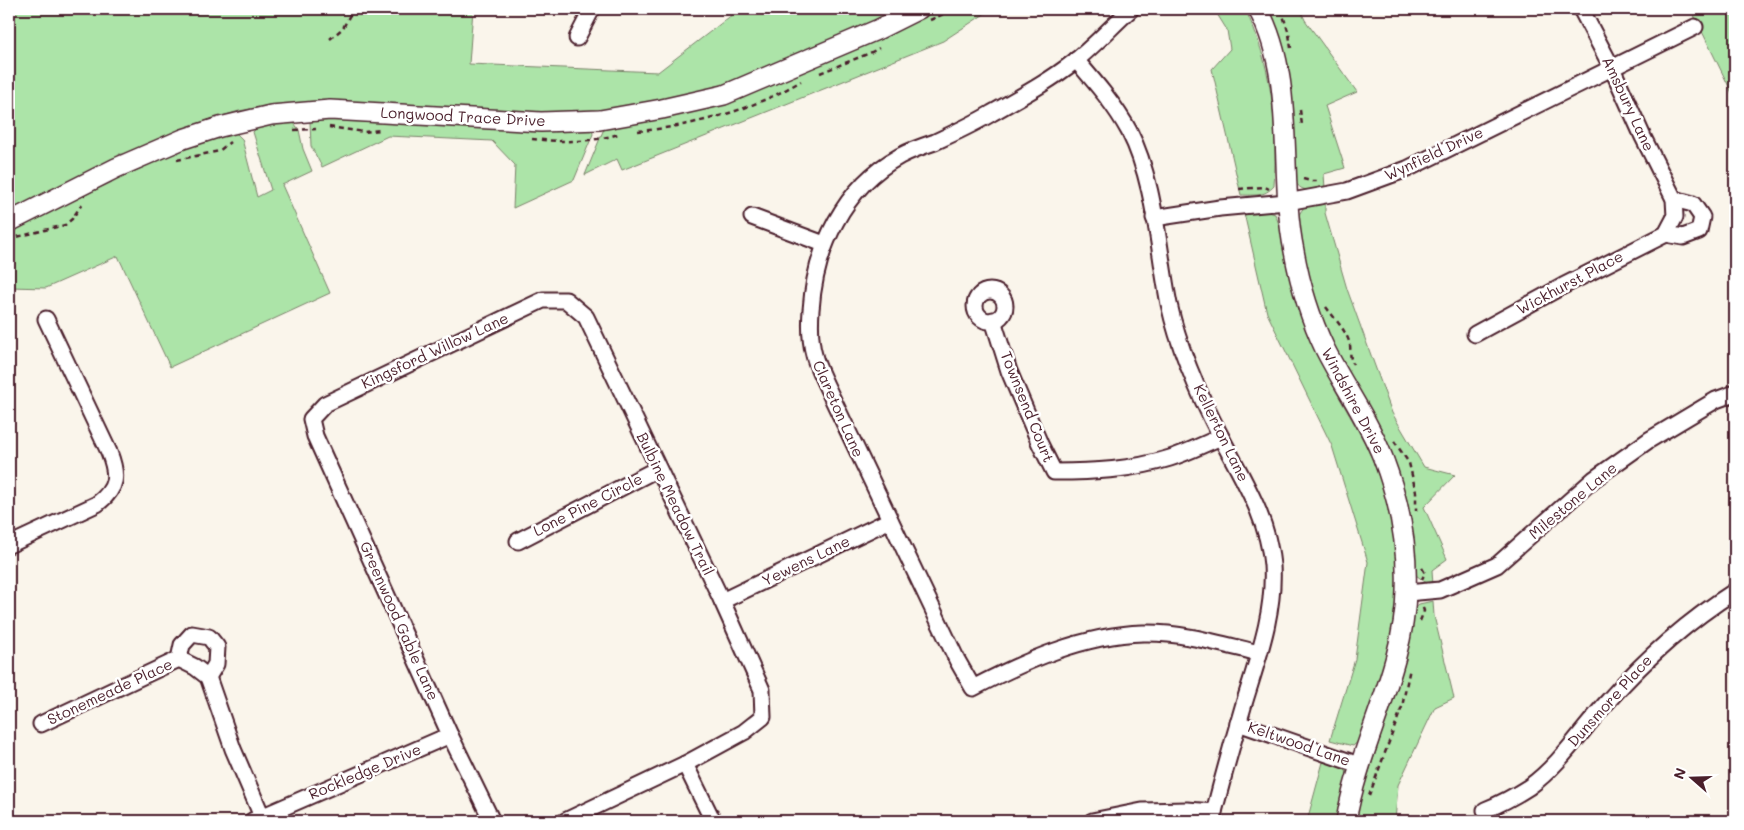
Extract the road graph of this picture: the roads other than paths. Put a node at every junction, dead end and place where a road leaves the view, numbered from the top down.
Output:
1 (592, 9) edge
2 (918, 9) edge
3 (1131, 9) edge
4 (1258, 9) edge
5 (1581, 9) edge
6 (1695, 27) dead end
7 (577, 38) dead end
8 (1076, 60) junction
9 (1612, 68) junction
10 (1674, 199) junction
11 (1287, 202) junction
12 (752, 217) dead end
13 (1154, 218) junction
14 (9, 222) edge
15 (1666, 234) junction
16 (824, 244) junction
17 (566, 300) joint
18 (46, 319) dead end
19 (993, 320) dead end
20 (1475, 334) dead end
21 (1735, 393) edge
22 (311, 419) joint
23 (1221, 437) junction
24 (657, 469) junction
25 (890, 520) junction
26 (518, 541) dead end
27 (9, 545) edge
28 (1735, 591) edge
29 (1406, 592) junction
30 (722, 601) junction
31 (1259, 653) junction
32 (179, 659) junction
33 (208, 677) junction
34 (1238, 723) junction
35 (41, 724) dead end
36 (450, 736) junction
37 (685, 764) junction
38 (1359, 765) junction
39 (1485, 810) dead end
40 (1213, 816) edge
41 (259, 820) edge
42 (492, 821) edge
43 (565, 821) edge
44 (713, 821) edge
45 (1092, 821) edge
46 (1346, 821) edge

1 - 7 street
2 - 14 street, Longwood Trace Drive
3 - 8 street, Clareton Lane
4 - 11 street, Windshire Drive
5 - 9 street, Amsbury Lane
6 - 9 street, Wynfield Drive
8 - 13 street, Kellerton Lane
8 - 16 street, Clareton Lane
9 - 10 street, Amsbury Lane
9 - 11 street, Wynfield Drive
10 - 15 street, Amsbury Lane
10 - 15 street, Wickhurst Place
11 - 13 street, Wynfield Drive
11 - 29 street, Windshire Drive
12 - 16 street
13 - 23 street, Kellerton Lane
15 - 20 street, Wickhurst Place
16 - 25 street, Clareton Lane
17 - 22 street, Kingsford Willow Lane
17 - 24 street, Bulbine Meadow Trail
18 - 27 street
19 - 23 street, Townsend Court
21 - 29 street, Milestone Lane
22 - 36 street, Greenwood Gable Lane
23 - 31 street, Kellerton Lane
24 - 26 street, Lone Pine Circle
24 - 30 street, Bulbine Meadow Trail
25 - 30 street, Yewens Lane
25 - 31 street, Clareton Lane
28 - 39 street, Dunsmore Place
29 - 38 street, Windshire Drive
30 - 37 street, Bulbine Meadow Trail
31 - 34 street, Kellerton Lane
32 - 33 street, Stonemeade Place
32 - 33 street, Stonemeade Place
32 - 35 street, Stonemeade Place
33 - 41 street
34 - 38 street, Keltwood Lane
34 - 40 street, Kellerton Lane
36 - 41 street, Rockledge Drive
36 - 42 street, Greenwood Gable Lane
37 - 43 street
37 - 44 street
38 - 46 street, Windshire Drive
40 - 45 street

